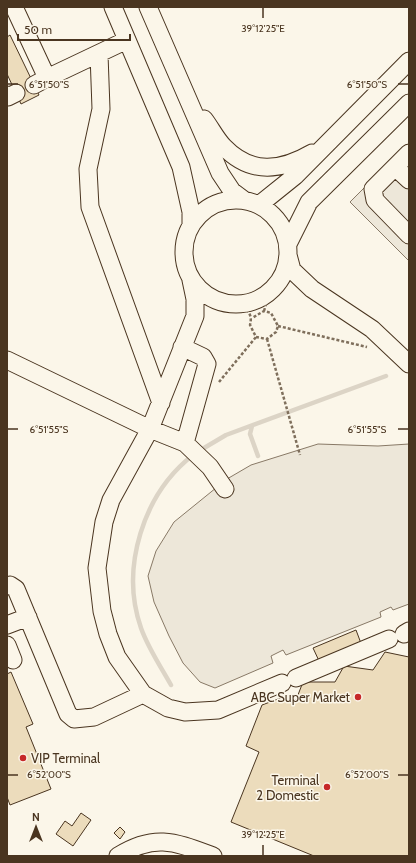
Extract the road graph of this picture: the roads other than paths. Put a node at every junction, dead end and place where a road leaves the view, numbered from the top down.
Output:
1 (14, 7) edge
2 (113, 7) edge
3 (148, 7) edge
4 (127, 40) junction
5 (99, 54) junction
6 (409, 61) edge
7 (186, 94) junction
8 (409, 103) edge
9 (335, 136) junction
10 (409, 153) edge
11 (395, 167) junction
12 (409, 180) edge
13 (251, 203) junction
14 (191, 224) junction
15 (409, 235) edge
16 (288, 250) junction
17 (191, 280) junction
18 (182, 348) junction
19 (7, 360) edge
20 (409, 364) edge
21 (161, 403) junction
22 (150, 429) junction
23 (191, 449) junction
24 (225, 490) dead end
25 (7, 586) edge
26 (28, 617) junction
27 (7, 624) edge
28 (401, 635) edge
29 (143, 694) junction
30 (202, 699) dead end
31 (185, 712) junction
32 (118, 856) edge
33 (213, 856) edge

1 - 5 street
2 - 4 street
3 - 7 street
4 - 5 street
4 - 14 street
5 - 21 street
6 - 9 street
7 - 9 street
7 - 13 street
8 - 16 street
9 - 13 street
10 - 11 street
11 - 12 street
11 - 15 street
13 - 14 street
13 - 16 street
14 - 17 street
16 - 17 street
16 - 20 street
17 - 18 street
18 - 21 street
18 - 23 street
19 - 22 street
21 - 22 street
22 - 23 street
22 - 29 street
23 - 24 street
25 - 26 street
26 - 27 street
26 - 29 street
28 - 31 street
29 - 31 street
30 - 31 street
32 - 33 street

